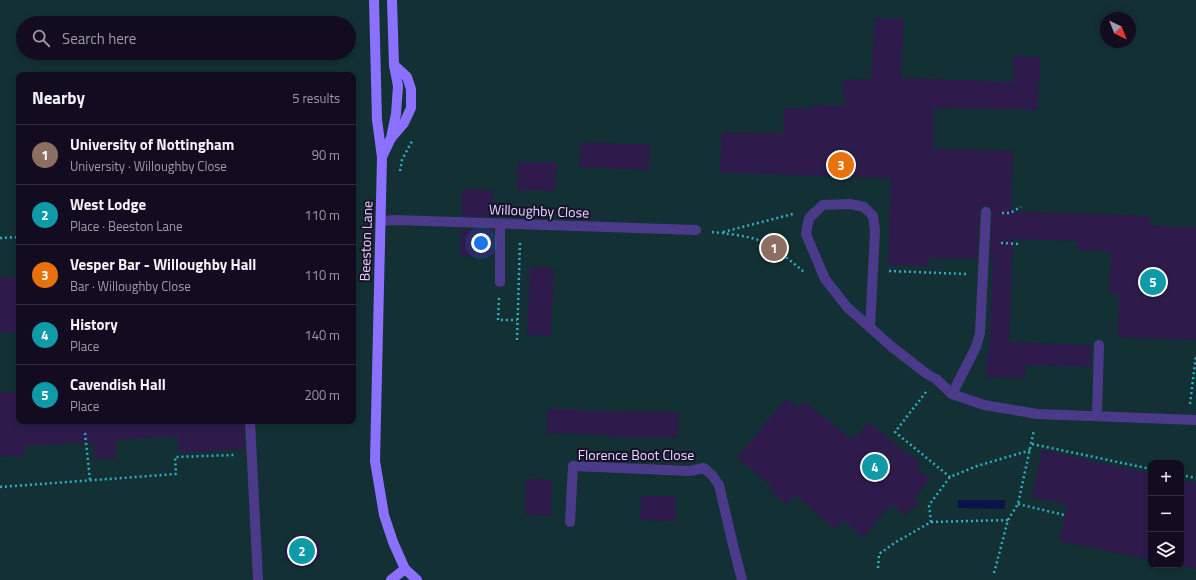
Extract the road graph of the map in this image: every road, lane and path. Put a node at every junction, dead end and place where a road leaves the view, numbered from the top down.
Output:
1 (374, 0) edge
2 (392, 0) edge
3 (382, 157) junction
4 (1021, 207) dead end
5 (819, 208) junction
6 (986, 212) dead end
7 (1010, 213) dead end
8 (381, 220) junction
9 (500, 224) junction
10 (520, 224) junction
11 (696, 230) joint
12 (719, 232) junction
13 (16, 237) edge
14 (0, 238) edge
15 (822, 271) junction
16 (888, 271) dead end
17 (983, 274) junction
18 (500, 282) joint
19 (517, 320) junction
20 (870, 328) junction
21 (517, 340) dead end
22 (1099, 345) dead end
23 (1196, 355) edge
24 (936, 379) junction
25 (952, 394) junction
26 (1037, 414) junction
27 (1097, 415) junction
28 (1192, 420) edge
29 (250, 424) edge
30 (85, 432) dead end
31 (1032, 444) junction
32 (1031, 450) junction
33 (251, 455) junction
34 (1148, 468) edge
35 (1184, 476) edge
36 (950, 477) junction
37 (1196, 478) edge
38 (90, 480) junction
39 (0, 487) edge
40 (1018, 504) junction
41 (1064, 515) dead end
42 (1008, 520) junction
43 (570, 522) dead end
44 (931, 522) junction
45 (878, 568) dead end
46 (404, 569) junction
47 (994, 573) dead end
48 (258, 580) edge
49 (391, 580) edge
50 (417, 580) edge
51 (742, 580) edge

1 - 3 street, Beeston Lane
2 - 3 street, Beeston Lane
3 - 8 street, Beeston Lane
4 - 7 path
5 - 12 path
5 - 15 street
5 - 20 street
6 - 17 street
8 - 9 street, Willoughby Close
8 - 46 street, Beeston Lane
9 - 10 street, Willoughby Close
9 - 18 street
10 - 11 street, Willoughby Close
10 - 19 path
11 - 12 path
12 - 15 path
13 - 14 path
15 - 20 street
16 - 17 path
17 - 25 street
18 - 19 path
19 - 21 path
20 - 24 street
22 - 27 street
23 - 28 path
24 - 25 street
24 - 36 path
25 - 26 street
26 - 27 street
26 - 31 path
27 - 28 street
29 - 33 street
30 - 38 path
31 - 32 path
31 - 34 path
32 - 36 path
32 - 40 path
33 - 38 path
33 - 48 street
35 - 37 path
36 - 44 path
38 - 39 path
40 - 41 path
40 - 42 path
42 - 44 path
42 - 47 path
43 - 51 street, Florence Boot Close
44 - 45 path
46 - 49 street
46 - 50 street, Beeston Lane

